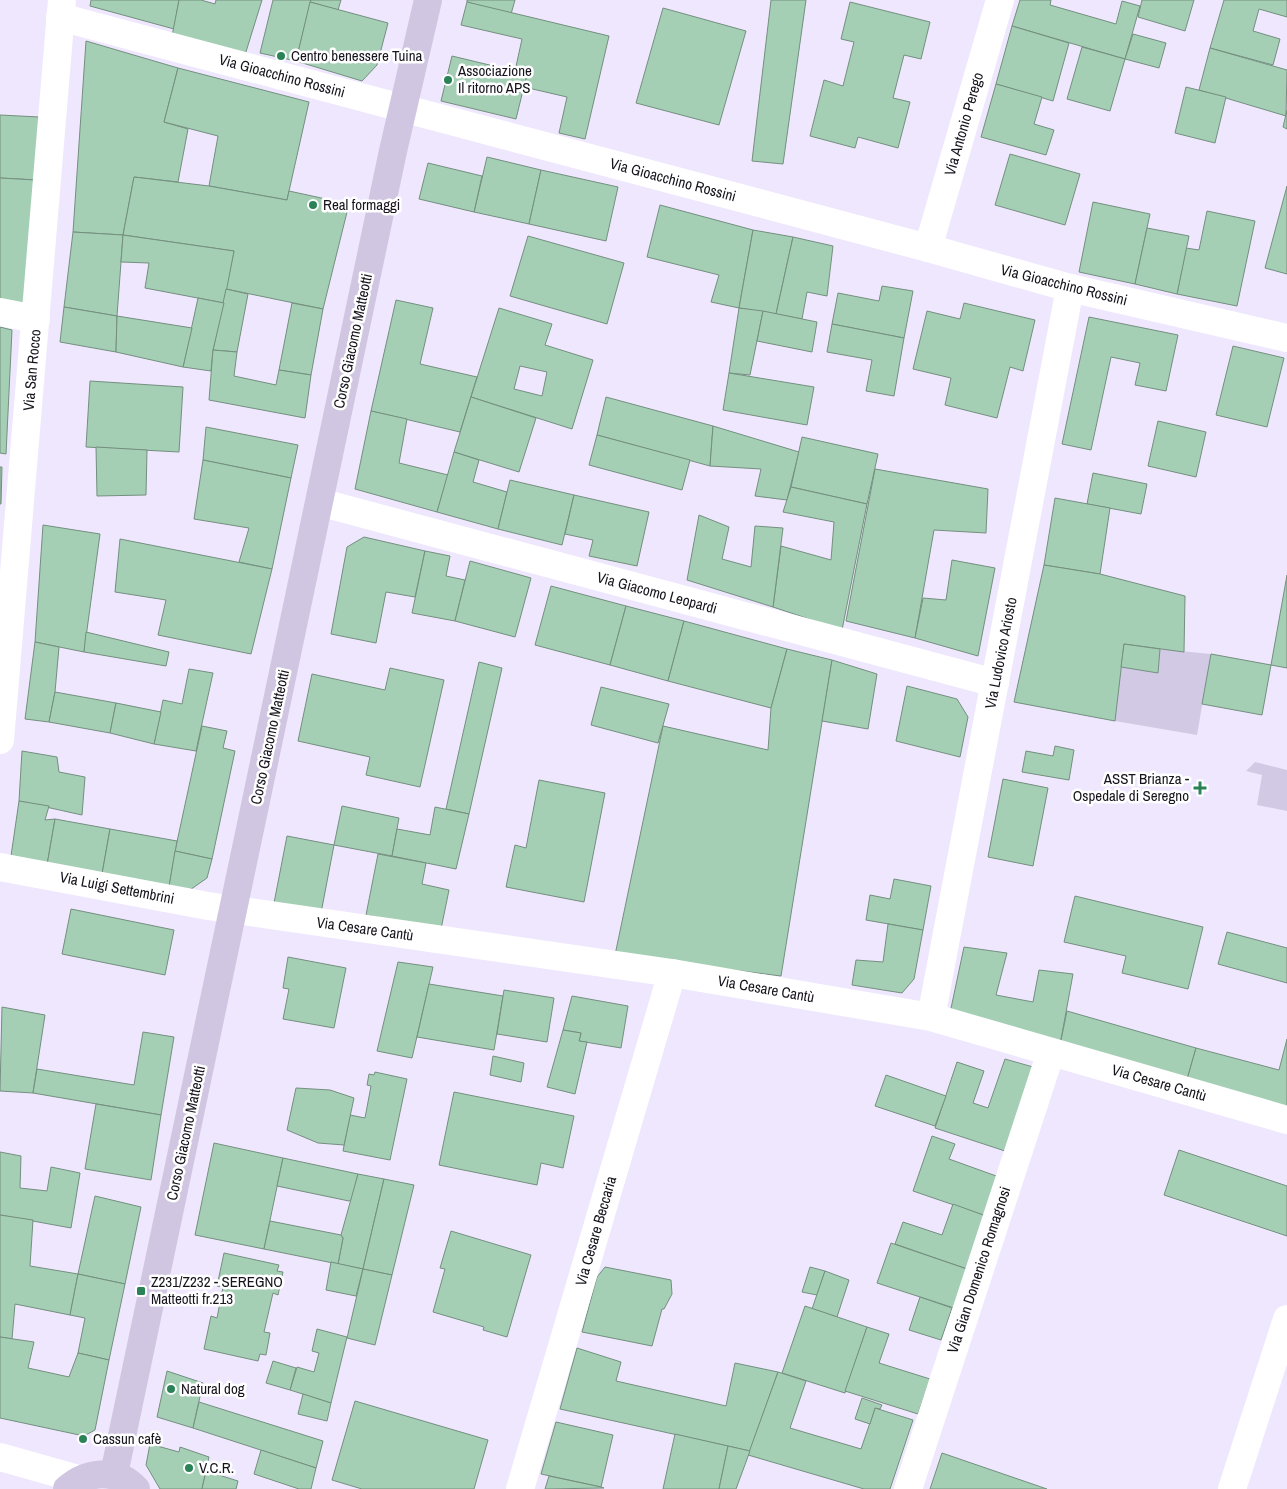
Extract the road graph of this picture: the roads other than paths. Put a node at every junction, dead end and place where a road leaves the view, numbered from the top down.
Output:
1 (428, 0) edge
2 (1000, 0) edge
3 (61, 9) edge
4 (402, 108) junction
5 (928, 248) junction
6 (1070, 288) junction
7 (0, 312) edge
8 (36, 319) junction
9 (1287, 338) edge
10 (319, 502) junction
11 (7, 588) edge
12 (995, 683) junction
13 (0, 740) edge
14 (0, 867) edge
15 (234, 910) junction
16 (672, 973) junction
17 (931, 1017) junction
18 (1051, 1052) junction
19 (1287, 1120) edge
20 (1287, 1319) edge
21 (0, 1457) edge
22 (125, 1482) edge
23 (73, 1484) edge
24 (520, 1489) edge
25 (908, 1489) edge
26 (1232, 1489) edge

1 - 4 main road, Corso Giacomo Matteotti
2 - 5 street, Via Antonio Perego
3 - 4 street, Via Gioacchino Rossini
3 - 8 street, Via San Rocco
4 - 5 street, Via Gioacchino Rossini
4 - 10 main road, Corso Giacomo Matteotti
5 - 6 street, Via Gioacchino Rossini
6 - 9 street, Via Gioacchino Rossini
6 - 12 street, Via Ludovico Ariosto
7 - 8 street
8 - 11 street, Via San Rocco
10 - 12 street, Via Giacomo Leopardi
10 - 15 main road, Corso Giacomo Matteotti
11 - 13 street, Via San Rocco
12 - 17 street, Via Ludovico Ariosto
14 - 15 street, Via Luigi Settembrini
15 - 16 street, Via Cesare Cantù
15 - 22 main road, Corso Giacomo Matteotti
16 - 17 street, Via Cesare Cantù
16 - 24 street, Via Cesare Beccaria
17 - 18 street, Via Cesare Cantù
18 - 19 street, Via Cesare Cantù
18 - 25 street, Via Gian Domenico Romagnosi
20 - 26 street
21 - 23 street
22 - 23 main road

